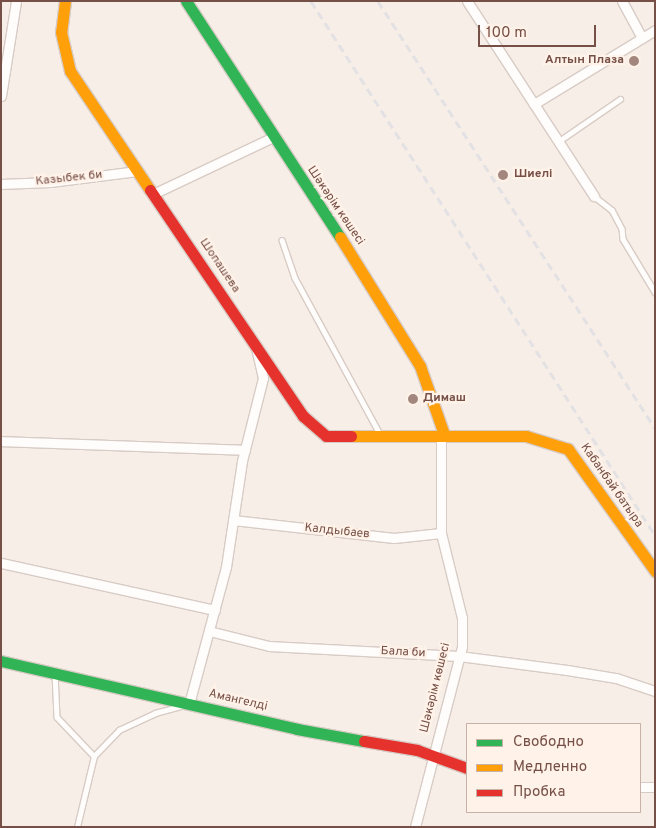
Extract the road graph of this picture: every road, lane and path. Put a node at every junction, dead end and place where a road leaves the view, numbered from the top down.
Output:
1 (16, 1) edge
2 (65, 1) edge
3 (186, 1) edge
4 (467, 1) edge
5 (622, 1) edge
6 (655, 30) edge
7 (642, 38) junction
8 (1, 96) edge
9 (620, 98) dead end
10 (534, 104) junction
11 (273, 137) junction
12 (559, 141) junction
13 (137, 170) junction
14 (1, 184) edge
15 (153, 194) junction
16 (594, 196) joint
17 (282, 240) dead end
18 (655, 292) edge
19 (255, 344) junction
20 (381, 435) junction
21 (442, 435) junction
22 (1, 441) edge
23 (245, 450) junction
24 (233, 520) junction
25 (441, 533) junction
26 (1, 563) edge
27 (655, 571) edge
28 (215, 610) junction
29 (209, 632) junction
30 (459, 656) junction
31 (1, 661) edge
32 (55, 673) junction
33 (655, 691) edge
34 (189, 704) junction
35 (94, 756) junction
36 (433, 756) junction
37 (466, 768) edge
38 (641, 787) edge
39 (655, 787) edge
40 (77, 827) edge
41 (415, 827) edge

1 - 8 street
2 - 13 street, Шопашева
3 - 11 street, Шәкәрім көшесі
4 - 10 street
5 - 7 street
6 - 7 street
7 - 10 street
9 - 12 lane
10 - 12 street
11 - 15 street
11 - 21 street, Шәкәрім көшесі
12 - 16 street
13 - 14 street, Казыбек би
13 - 15 street, Шопашева
15 - 19 street, Шопашева
16 - 18 lane
17 - 20 lane
19 - 20 street, Шопашева
19 - 23 street
20 - 21 street, Шопашева
21 - 25 street, Шәкәрім көшесі
21 - 27 street, Кабанбай батыра
22 - 23 street
23 - 24 street
24 - 25 street, Калдыбаев
24 - 28 street
25 - 30 street, Шәкәрім көшесі
26 - 28 street
28 - 29 street
29 - 30 street, Бала би
29 - 34 street
30 - 33 street, Бала би
30 - 36 street, Шәкәрім көшесі
31 - 32 street, Амангелді
32 - 34 street, Амангелді
32 - 35 lane
34 - 35 lane
34 - 36 street, Амангелді
35 - 40 lane
36 - 37 street, Амангелді
36 - 41 street, Шәкәрім көшесі
38 - 39 street

